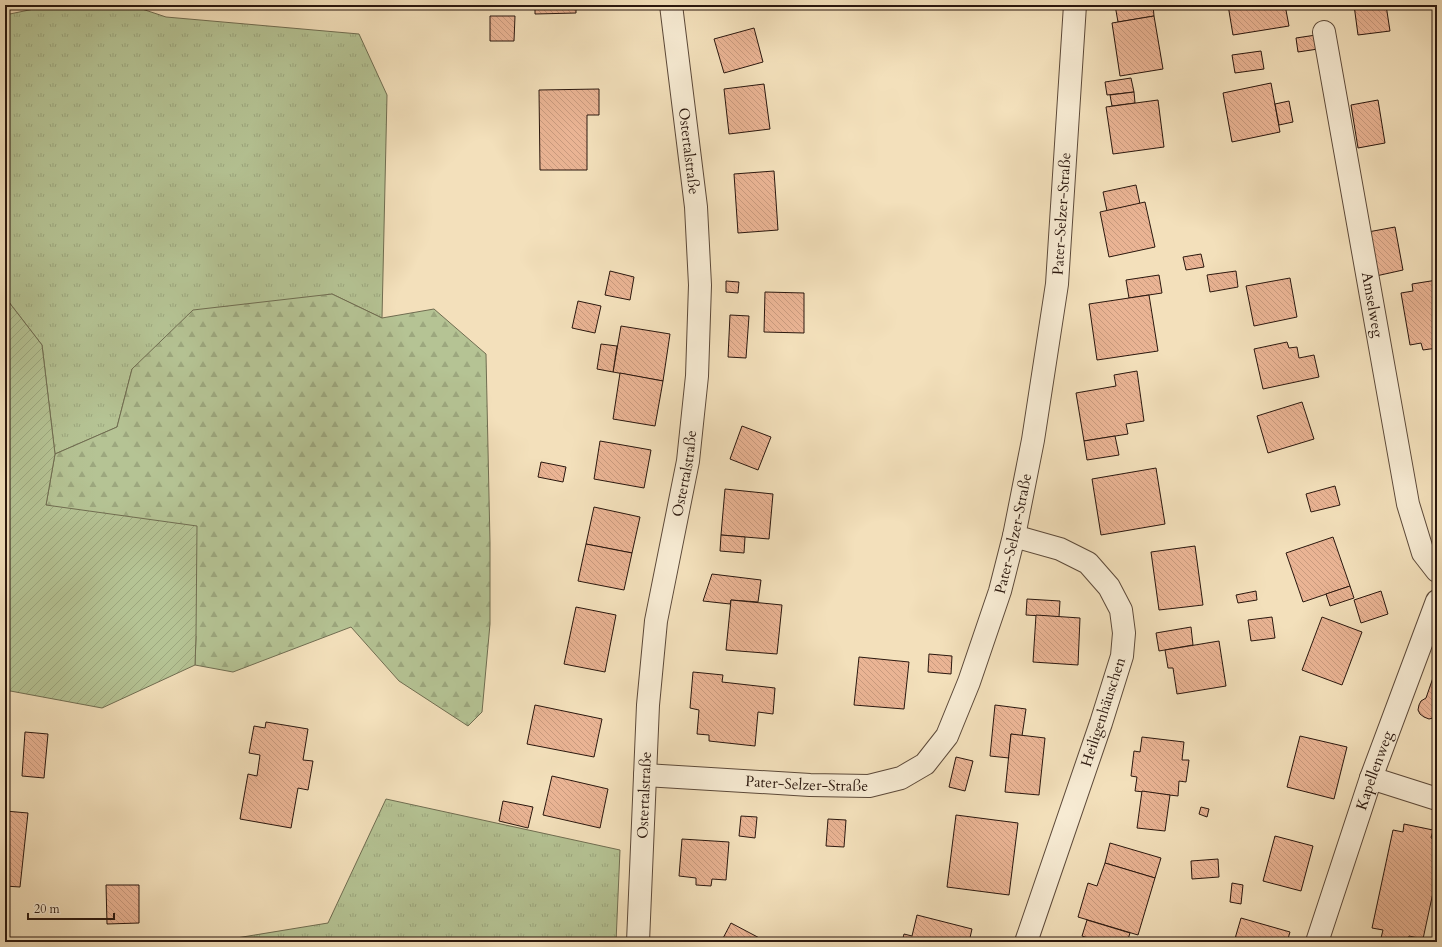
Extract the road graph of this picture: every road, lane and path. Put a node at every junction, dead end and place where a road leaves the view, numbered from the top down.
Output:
1 (671, 5) edge
2 (1076, 5) edge
3 (1324, 32) dead end
4 (1014, 536) junction
5 (1437, 571) edge
6 (1437, 601) edge
7 (645, 775) junction
8 (1371, 778) junction
9 (1437, 800) edge
10 (638, 942) edge
11 (1026, 942) edge
12 (1317, 942) edge

1 - 7 street, Ostertalstraße
2 - 4 street, Pater-Selzer-Straße
3 - 5 street, Amselweg
4 - 7 street, Pater-Selzer-Straße
4 - 11 street, Heiligenhäuschen
6 - 8 street, Kapellenweg
7 - 10 street, Ostertalstraße
8 - 9 street
8 - 12 street, Kapellenweg

